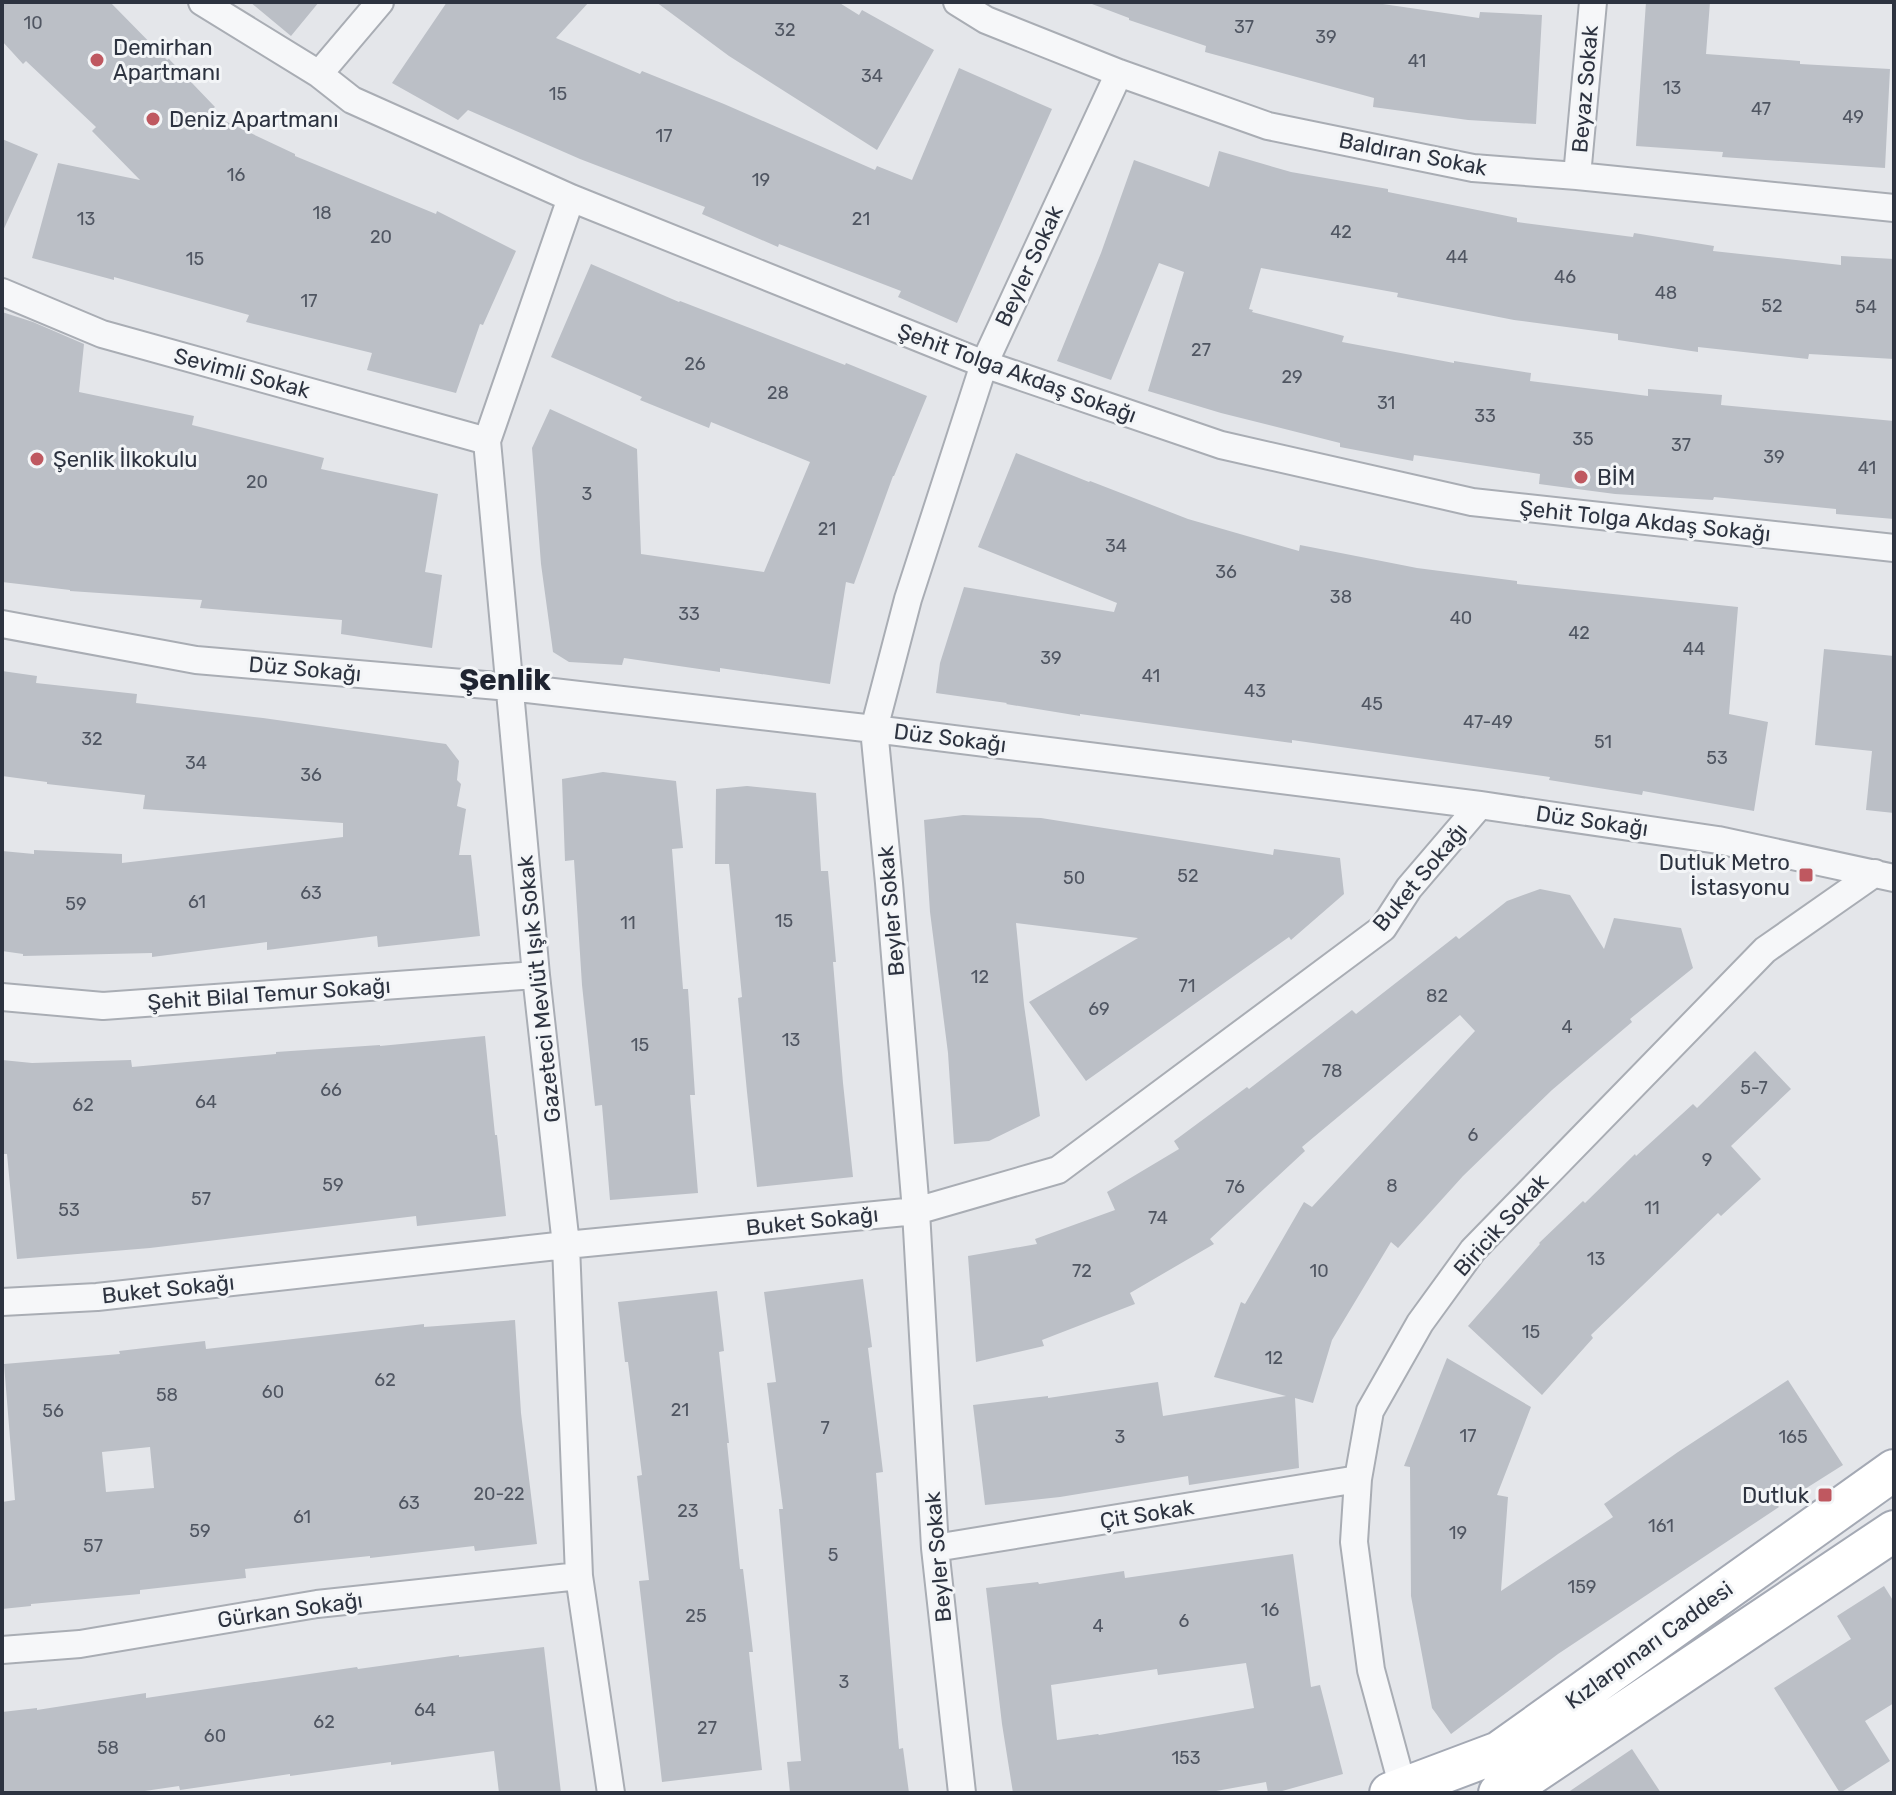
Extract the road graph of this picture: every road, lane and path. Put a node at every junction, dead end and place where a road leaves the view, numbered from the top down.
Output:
1 (202, 2) edge
2 (380, 2) edge
3 (957, 2) edge
4 (1593, 2) edge
5 (1119, 73) junction
6 (319, 74) junction
7 (1577, 176) junction
8 (571, 198) junction
9 (1894, 208) edge
10 (2, 292) edge
11 (984, 364) junction
12 (487, 441) junction
13 (1894, 548) edge
14 (2, 624) edge
15 (510, 687) junction
16 (874, 729) junction
17 (1480, 805) junction
18 (1885, 876) edge
19 (536, 975) junction
20 (2, 997) edge
21 (916, 1211) junction
22 (566, 1245) junction
23 (2, 1302) edge
24 (1894, 1470) edge
25 (1358, 1479) junction
26 (1894, 1531) edge
27 (935, 1548) junction
28 (579, 1576) junction
29 (2, 1650) edge
30 (1397, 1790) edge
31 (611, 1793) edge
32 (962, 1793) edge
33 (1499, 1793) edge

1 - 6 street, Şehit Tolga Akdaş Sokağı
2 - 6 street
3 - 5 street, Baldıran Sokak
4 - 7 street, Beyaz Sokak
5 - 7 street, Baldıran Sokak
5 - 11 street, Beyler Sokak
6 - 8 street, Şehit Tolga Akdaş Sokağı
7 - 9 street, Baldıran Sokak
8 - 11 street, Şehit Tolga Akdaş Sokağı
8 - 12 street, Gazeteci Mevlüt Işık Sokak
10 - 12 street, Sevimli Sokak
11 - 13 street, Şehit Tolga Akdaş Sokağı
11 - 16 street, Beyler Sokak
12 - 15 street, Gazeteci Mevlüt Işık Sokak
14 - 15 street, Düz Sokağı
15 - 16 street, Düz Sokağı
15 - 19 street, Gazeteci Mevlüt Işık Sokak
16 - 17 street, Düz Sokağı
16 - 21 street, Beyler Sokak
17 - 18 street, Düz Sokağı
17 - 21 street, Buket Sokağı
18 - 25 street, Biricik Sokak
19 - 20 street, Şehit Bilal Temur Sokağı
19 - 22 street, Gazeteci Mevlüt Işık Sokak
21 - 22 street, Buket Sokağı
21 - 27 street, Beyler Sokak
22 - 23 street, Buket Sokağı
22 - 28 street, Gazeteci Mevlüt Işık Sokak
24 - 30 main road, Kızlarpınarı Caddesi
25 - 27 street, Çit Sokak
25 - 30 street, Biricik Sokak
26 - 33 main road, Kızlarpınarı Caddesi
27 - 32 street, Beyler Sokak
28 - 29 street, Gürkan Sokağı
28 - 31 street, Gazeteci Mevlüt Işık Sokak

